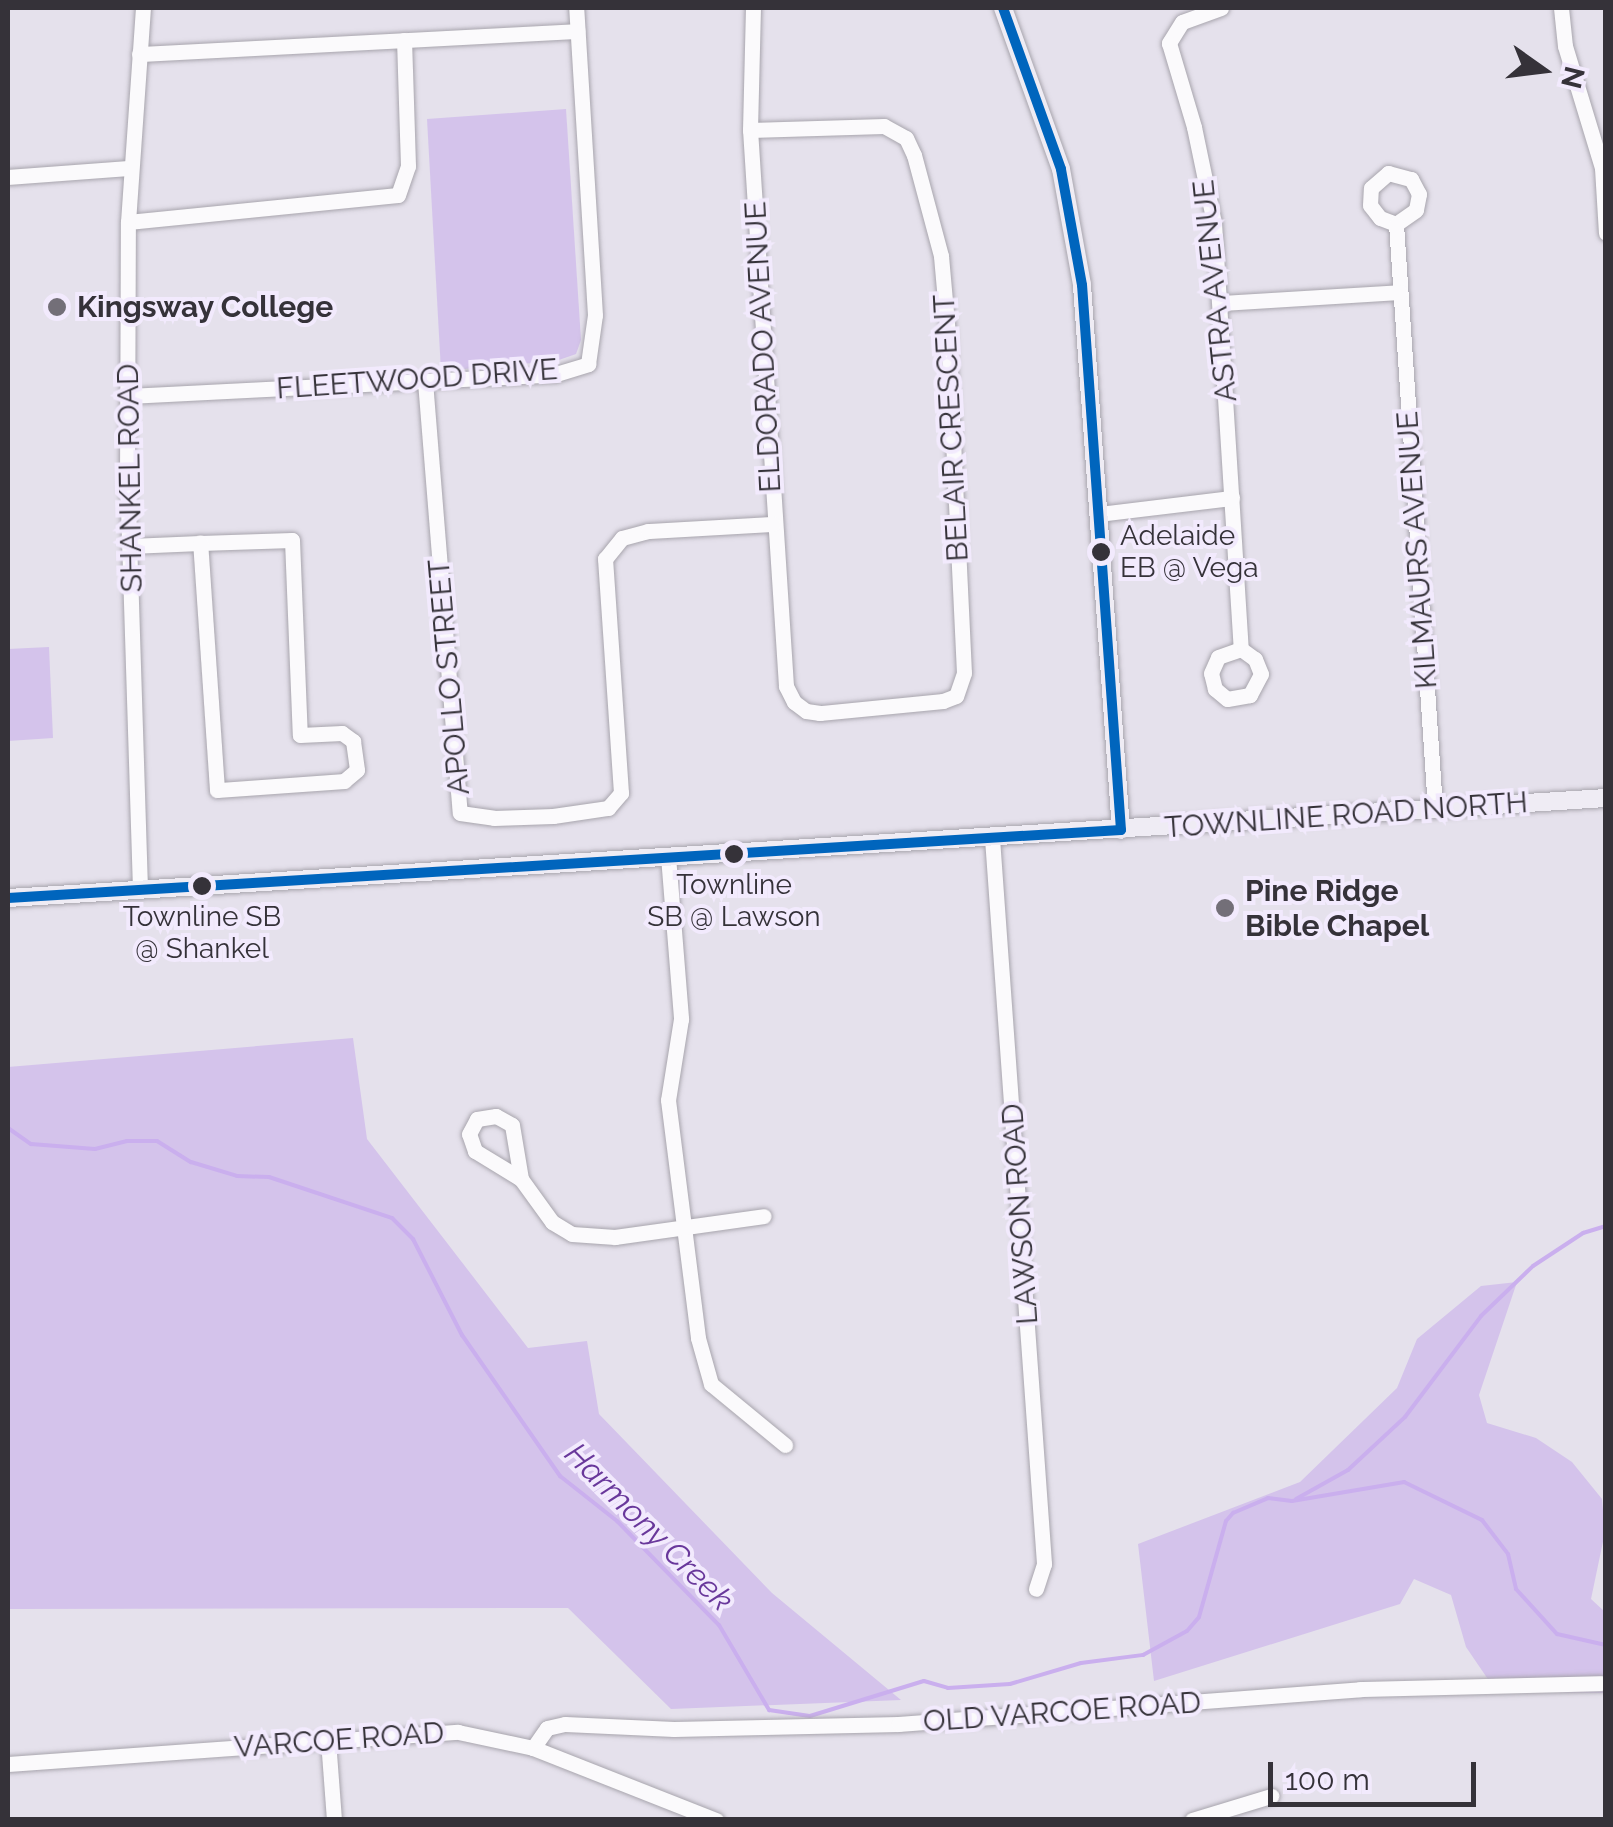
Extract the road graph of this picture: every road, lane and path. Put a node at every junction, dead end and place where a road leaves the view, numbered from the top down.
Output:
1 (143, 8) edge
2 (576, 8) edge
3 (753, 8) edge
4 (1003, 8) edge
5 (1221, 8) edge
6 (1562, 8) edge
7 (577, 31) junction
8 (404, 40) junction
9 (139, 54) junction
10 (750, 130) junction
11 (128, 168) junction
12 (8, 176) edge
13 (1605, 203) edge
14 (128, 222) junction
15 (1396, 224) dead end
16 (1606, 234) edge
17 (1400, 292) junction
18 (1221, 303) junction
19 (425, 381) junction
20 (128, 396) junction
21 (1232, 498) junction
22 (1099, 514) junction
23 (773, 524) junction
24 (200, 543) junction
25 (130, 546) junction
26 (1241, 649) dead end
27 (786, 686) joint
28 (1606, 798) edge
29 (1435, 808) junction
30 (1121, 830) junction
31 (992, 838) junction
32 (668, 856) junction
33 (140, 890) junction
34 (8, 898) edge
35 (521, 1179) dead end
36 (764, 1216) dead end
37 (682, 1227) junction
38 (785, 1446) dead end
39 (1036, 1589) dead end
40 (1600, 1683) dead end
41 (328, 1740) junction
42 (533, 1748) junction
43 (8, 1764) edge
44 (1271, 1796) dead end
45 (334, 1820) edge
46 (716, 1820) edge
47 (1192, 1820) edge

1 - 9 street, SHANKEL ROAD
2 - 7 street, FLEETWOOD DRIVE
3 - 10 street, ELDORADO AVENUE
4 - 22 main road
5 - 18 street, ASTRA AVENUE
6 - 13 street
7 - 8 street
7 - 19 street, FLEETWOOD DRIVE
8 - 9 street
8 - 14 street
9 - 11 street, SHANKEL ROAD
10 - 23 street, ELDORADO AVENUE
10 - 27 street, BELAIR CRESCENT
11 - 12 street
11 - 14 street, SHANKEL ROAD
13 - 16 street
14 - 20 street, SHANKEL ROAD
15 - 17 street, KILMAURS AVENUE
17 - 18 street
17 - 29 street, KILMAURS AVENUE
18 - 21 street, ASTRA AVENUE
19 - 20 street, FLEETWOOD DRIVE
19 - 23 street, APOLLO STREET
20 - 25 street, SHANKEL ROAD
21 - 22 street
21 - 26 street, ASTRA AVENUE
22 - 30 main road
23 - 27 street, ELDORADO AVENUE
24 - 24 street
24 - 25 street
25 - 33 street, SHANKEL ROAD
28 - 29 main road, TOWNLINE ROAD NORTH
29 - 30 main road, TOWNLINE ROAD NORTH
30 - 31 main road, TOWNLINE ROAD NORTH
31 - 32 main road, TOWNLINE ROAD NORTH
31 - 39 street, LAWSON ROAD
32 - 33 main road, TOWNLINE ROAD NORTH
32 - 37 street
33 - 34 main road, TOWNLINE ROAD NORTH
35 - 37 street
36 - 37 street
37 - 38 street
40 - 42 street, OLD VARCOE ROAD
41 - 42 street, VARCOE ROAD
41 - 43 street, VARCOE ROAD
41 - 45 street
42 - 46 street, VARCOE ROAD
44 - 47 street

